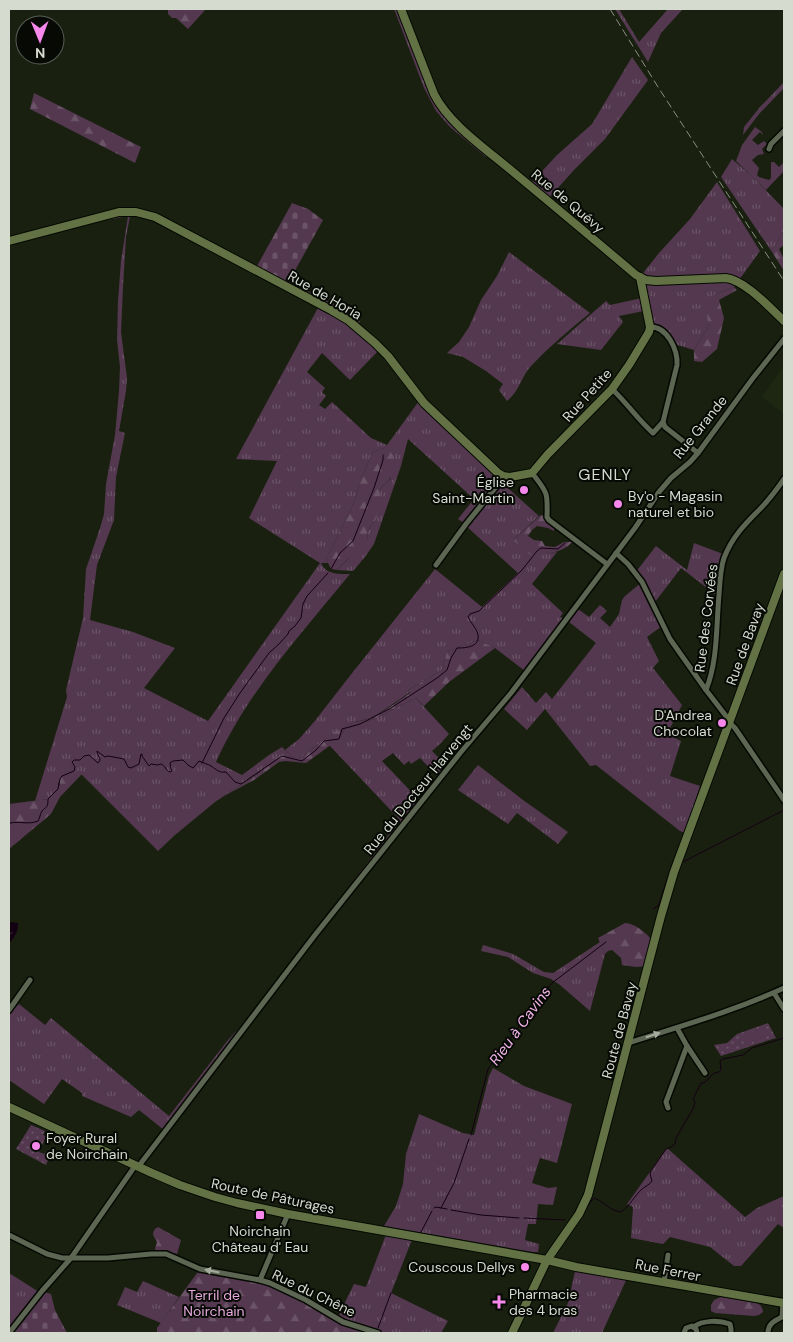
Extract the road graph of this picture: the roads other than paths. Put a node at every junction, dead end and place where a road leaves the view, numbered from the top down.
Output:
1 (402, 9) edge
2 (784, 131) edge
3 (769, 149) dead end
4 (9, 242) edge
5 (640, 277) junction
6 (784, 321) edge
7 (650, 327) junction
8 (784, 339) edge
9 (612, 389) junction
10 (663, 422) junction
11 (698, 453) junction
12 (532, 473) junction
13 (503, 476) junction
14 (784, 479) edge
15 (616, 553) junction
16 (607, 564) junction
17 (436, 565) dead end
18 (784, 574) edge
19 (706, 690) junction
20 (729, 722) junction
21 (784, 800) edge
22 (30, 980) dead end
23 (784, 988) edge
24 (774, 993) junction
25 (784, 1009) edge
26 (9, 1010) edge
27 (677, 1028) junction
28 (628, 1042) junction
29 (687, 1046) junction
30 (705, 1073) dead end
31 (9, 1108) edge
32 (668, 1108) dead end
33 (137, 1166) junction
34 (288, 1214) junction
35 (9, 1236) edge
36 (668, 1255) dead end
37 (71, 1258) junction
38 (547, 1260) junction
39 (260, 1280) junction
40 (664, 1282) junction
41 (784, 1303) edge
42 (783, 1319) edge
43 (693, 1326) junction
44 (9, 1333) edge
45 (378, 1333) edge
46 (512, 1333) edge
47 (684, 1333) edge
48 (697, 1333) edge
49 (732, 1333) edge
50 (768, 1333) edge

1 - 5 main road, Rue de Quévy
2 - 3 street
4 - 13 main road, Rue de Horia
5 - 6 main road
5 - 7 main road
7 - 9 main road, Rue Petite
7 - 10 street
8 - 11 street, Rue Grande
9 - 10 street
9 - 12 main road, Rue Petite
10 - 11 street
11 - 15 street, Rue Grande
12 - 13 main road
12 - 16 street
13 - 17 street
14 - 19 street, Rue des Corvées
15 - 16 street, Rue du Docteur Harvengt
15 - 19 street
16 - 33 street, Rue du Docteur Harvengt
18 - 20 main road, Rue de Bavay
19 - 20 street
20 - 21 street
20 - 28 main road, Route de Bavay
22 - 26 street
23 - 24 street
24 - 25 street
24 - 27 street
28 -> 27 street
27 - 29 street
28 - 38 main road, Route de Bavay
29 - 30 street
29 - 32 street
31 - 33 main road, Route de Pâturages
33 - 34 main road, Route de Pâturages
33 - 37 street, Rue du Docteur Harvengt
34 - 38 main road, Route de Pâturages
34 - 39 street
35 - 37 street, Rue du Chêne
36 - 40 street
39 -> 37 street, Rue du Chêne
37 - 44 street, Rue du Docteur Harvengt
38 - 40 main road, Rue Ferrer
38 - 46 main road, Route de Bavay
39 - 45 street, Rue du Chêne
40 - 41 main road, Rue Ferrer
41 - 42 street
42 - 50 street
43 - 47 street
43 - 48 street
43 - 49 street

